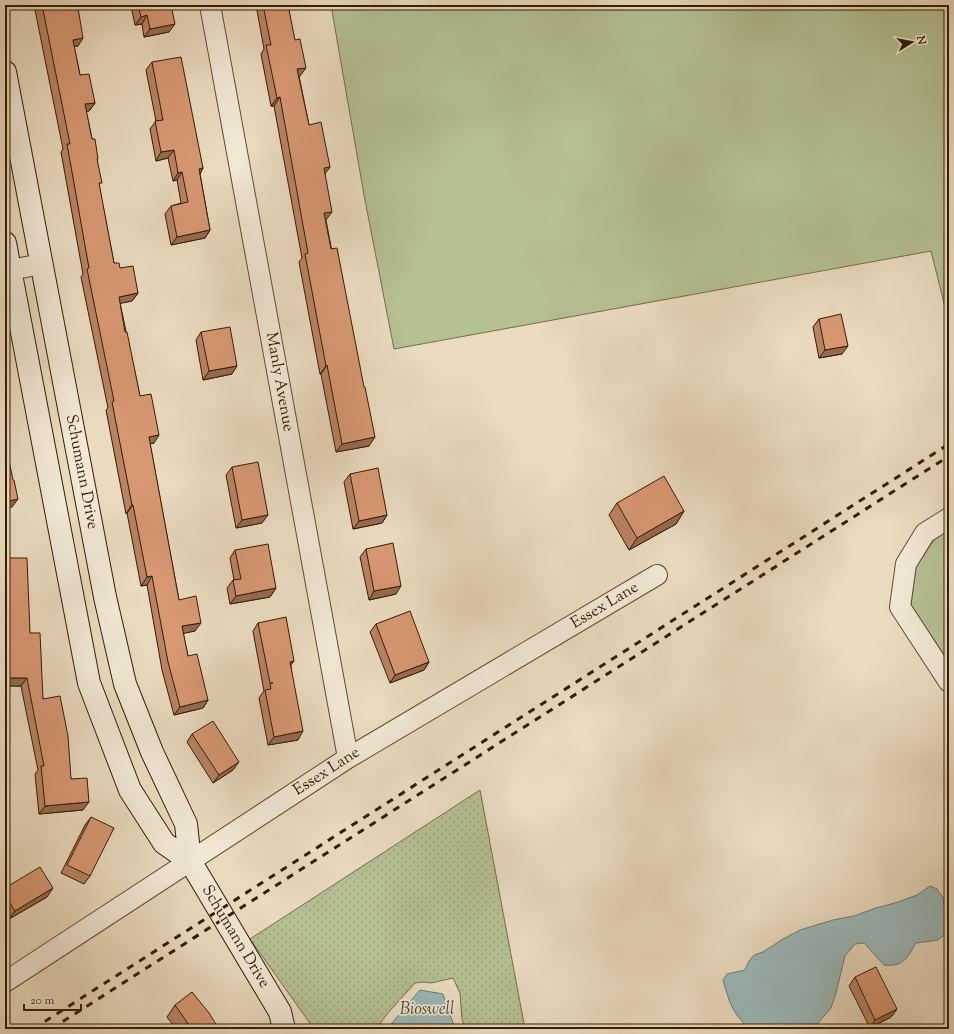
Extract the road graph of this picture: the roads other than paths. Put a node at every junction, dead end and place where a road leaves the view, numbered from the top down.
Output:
1 (210, 5) edge
2 (5, 72) edge
3 (5, 244) edge
4 (42, 264) junction
5 (7, 271) edge
6 (82, 473) junction
7 (50, 480) junction
8 (949, 518) edge
9 (657, 575) dead end
10 (122, 675) junction
11 (949, 682) edge
12 (90, 683) junction
13 (348, 758) junction
14 (190, 861) junction
15 (5, 982) edge
16 (282, 1021) edge
17 (300, 1029) edge

1 - 13 street, Manly Avenue
2 - 4 street, Schumann Drive
3 - 5 street, Schumann Drive
4 - 5 street
4 - 6 street, Schumann Drive
5 - 7 street, Schumann Drive
6 - 7 street
6 - 10 street, Schumann Drive
7 - 12 street, Schumann Drive
8 - 11 street
9 - 13 street, Essex Lane
10 - 12 street
10 - 14 street, Schumann Drive
12 - 14 street, Schumann Drive
13 - 14 street, Essex Lane
14 - 15 street, Essex Lane
14 - 16 street, Schumann Drive
16 - 17 street, Schumann Drive

